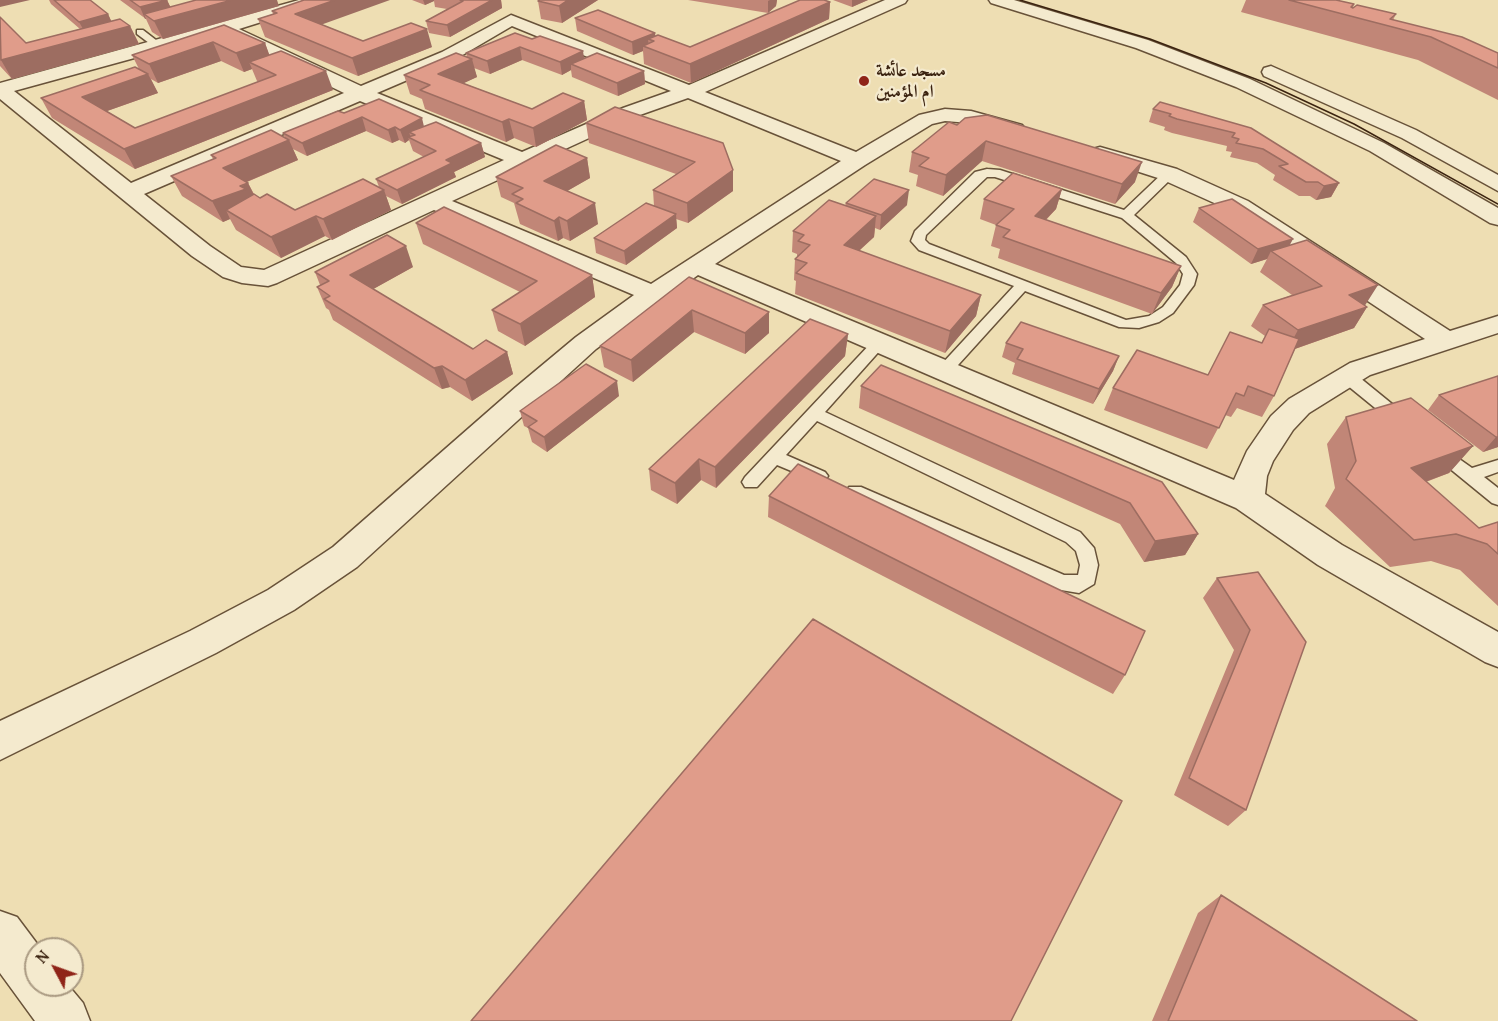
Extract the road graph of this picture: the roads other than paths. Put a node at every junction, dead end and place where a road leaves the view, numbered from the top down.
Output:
1 (899, 0) edge
2 (997, 0) edge
3 (1053, 0) edge
4 (308, 1) edge
5 (839, 10) dead end
6 (861, 17) junction
7 (224, 28) junction
8 (140, 32) dead end
9 (1162, 32) dead end
10 (160, 47) junction
11 (1253, 64) dead end
12 (0, 89) edge
13 (692, 91) junction
14 (362, 94) junction
15 (1037, 135) edge
16 (1081, 147) edge
17 (522, 160) junction
18 (857, 160) junction
19 (1169, 174) junction
20 (1498, 184) edge
21 (130, 192) junction
22 (435, 202) junction
23 (1126, 215) junction
24 (1498, 218) edge
25 (695, 266) junction
26 (1023, 285) junction
27 (653, 294) junction
28 (1497, 325) edge
29 (1447, 341) junction
30 (878, 344) junction
31 (944, 371) junction
32 (1348, 377) junction
33 (814, 413) junction
34 (774, 457) junction
35 (1498, 466) edge
36 (1470, 475) junction
37 (751, 482) dead end
38 (1498, 498) edge
39 (1248, 500) junction
40 (1498, 651) edge
41 (0, 741) edge
42 (0, 934) edge
43 (24, 966) edge
44 (47, 997) edge
45 (65, 1021) edge

1 - 6 street
2 - 24 street
3 - 9 street
4 - 7 street
5 - 6 street
6 - 13 street
7 - 10 street
7 - 14 street
8 - 10 lane
10 - 12 street
11 - 20 street
12 - 21 street
13 - 14 street
13 - 17 street
13 - 18 street
14 - 17 street
14 - 21 street
15 - 18 street
16 - 19 street
17 - 22 street
18 - 25 street
19 - 23 lane
19 - 29 street
21 - 22 street
22 - 27 street
23 - 26 lane
23 - 26 lane
25 - 27 street
25 - 30 street
26 - 31 lane
27 - 41 street
28 - 29 street
29 - 32 street
30 - 31 street
30 - 33 lane
31 - 39 street
32 - 36 lane
32 - 39 street
33 - 34 lane
33 - 34 lane
34 - 37 lane
35 - 36 lane
36 - 38 lane
39 - 40 street
42 - 43 street
44 - 45 street

